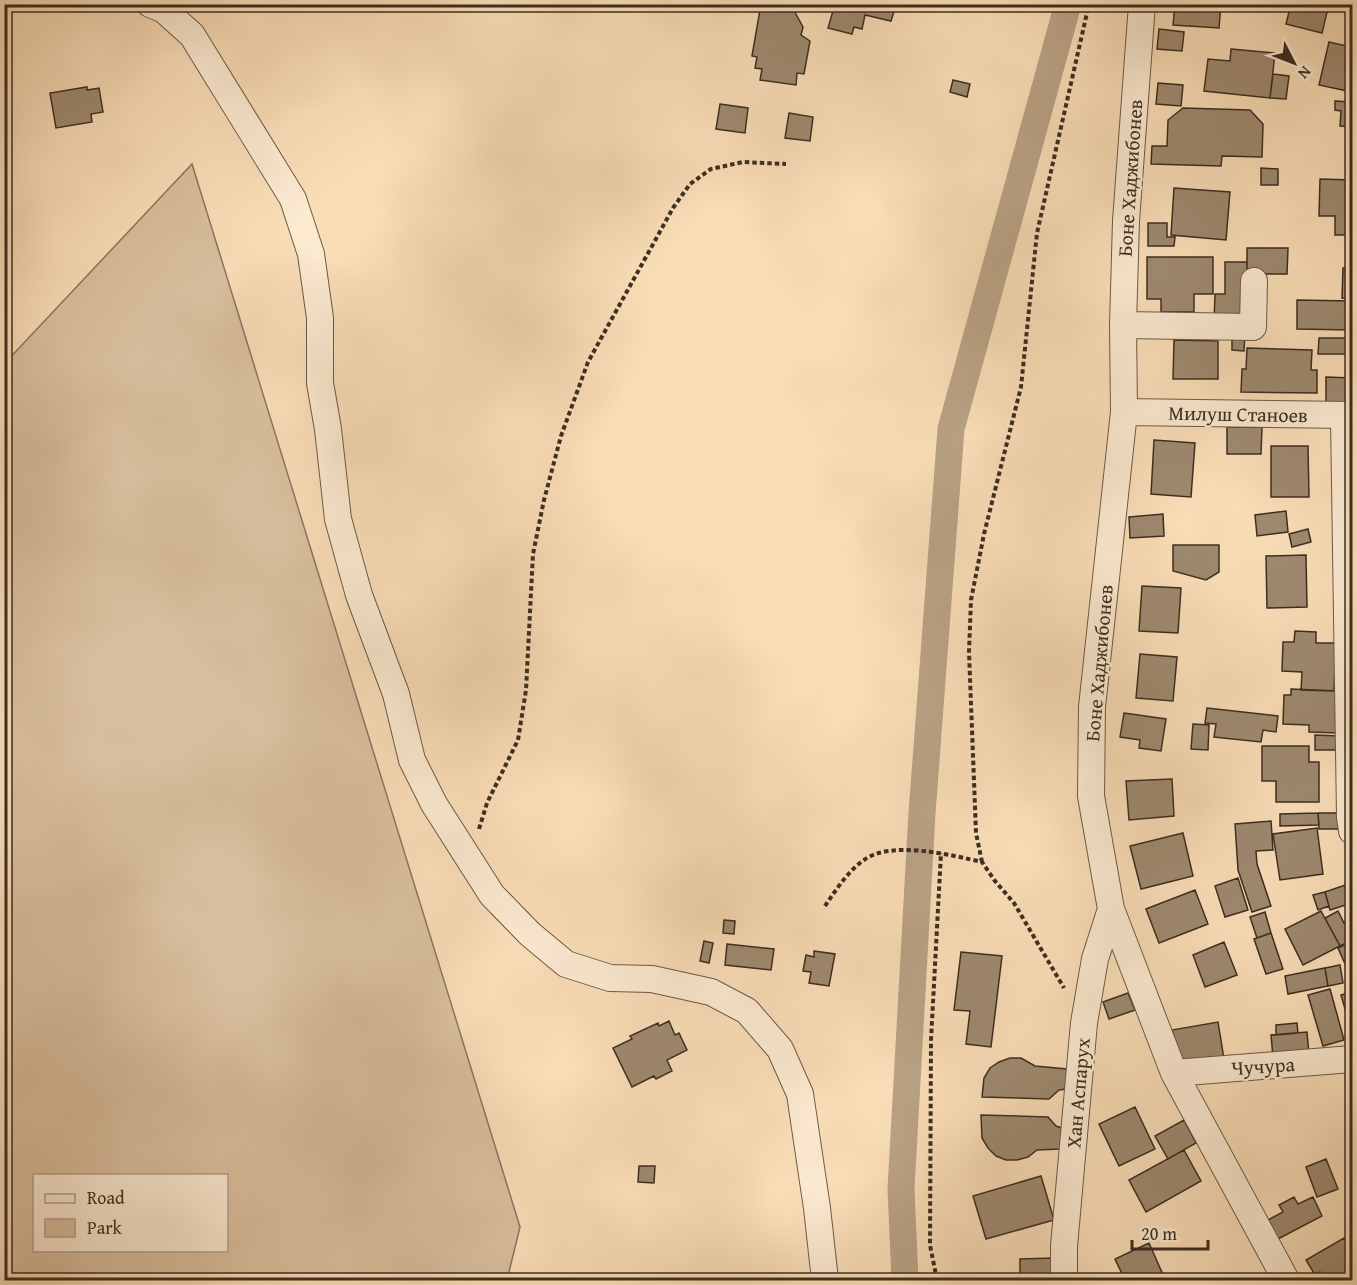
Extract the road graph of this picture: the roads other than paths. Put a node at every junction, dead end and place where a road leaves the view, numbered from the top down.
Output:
1 (150, 4) edge
2 (1142, 4) edge
3 (1254, 281) dead end
4 (1123, 325) junction
5 (1124, 412) junction
6 (1348, 416) edge
7 (1353, 831) edge
8 (1111, 909) junction
9 (1353, 1059) edge
10 (1174, 1073) junction
11 (825, 1281) edge
12 (1064, 1281) edge
13 (1286, 1281) edge

1 - 11 street
2 - 4 street, Боне Хаджибонев
3 - 4 street
4 - 5 street, Боне Хаджибонев
5 - 6 street, Милуш Станоев
5 - 8 street, Боне Хаджибонев
6 - 7 street
8 - 10 street, Боне Хаджибонев
8 - 12 street, Хан Аспарух
9 - 10 street, Чучура
10 - 13 street, Боне Хаджибонев

